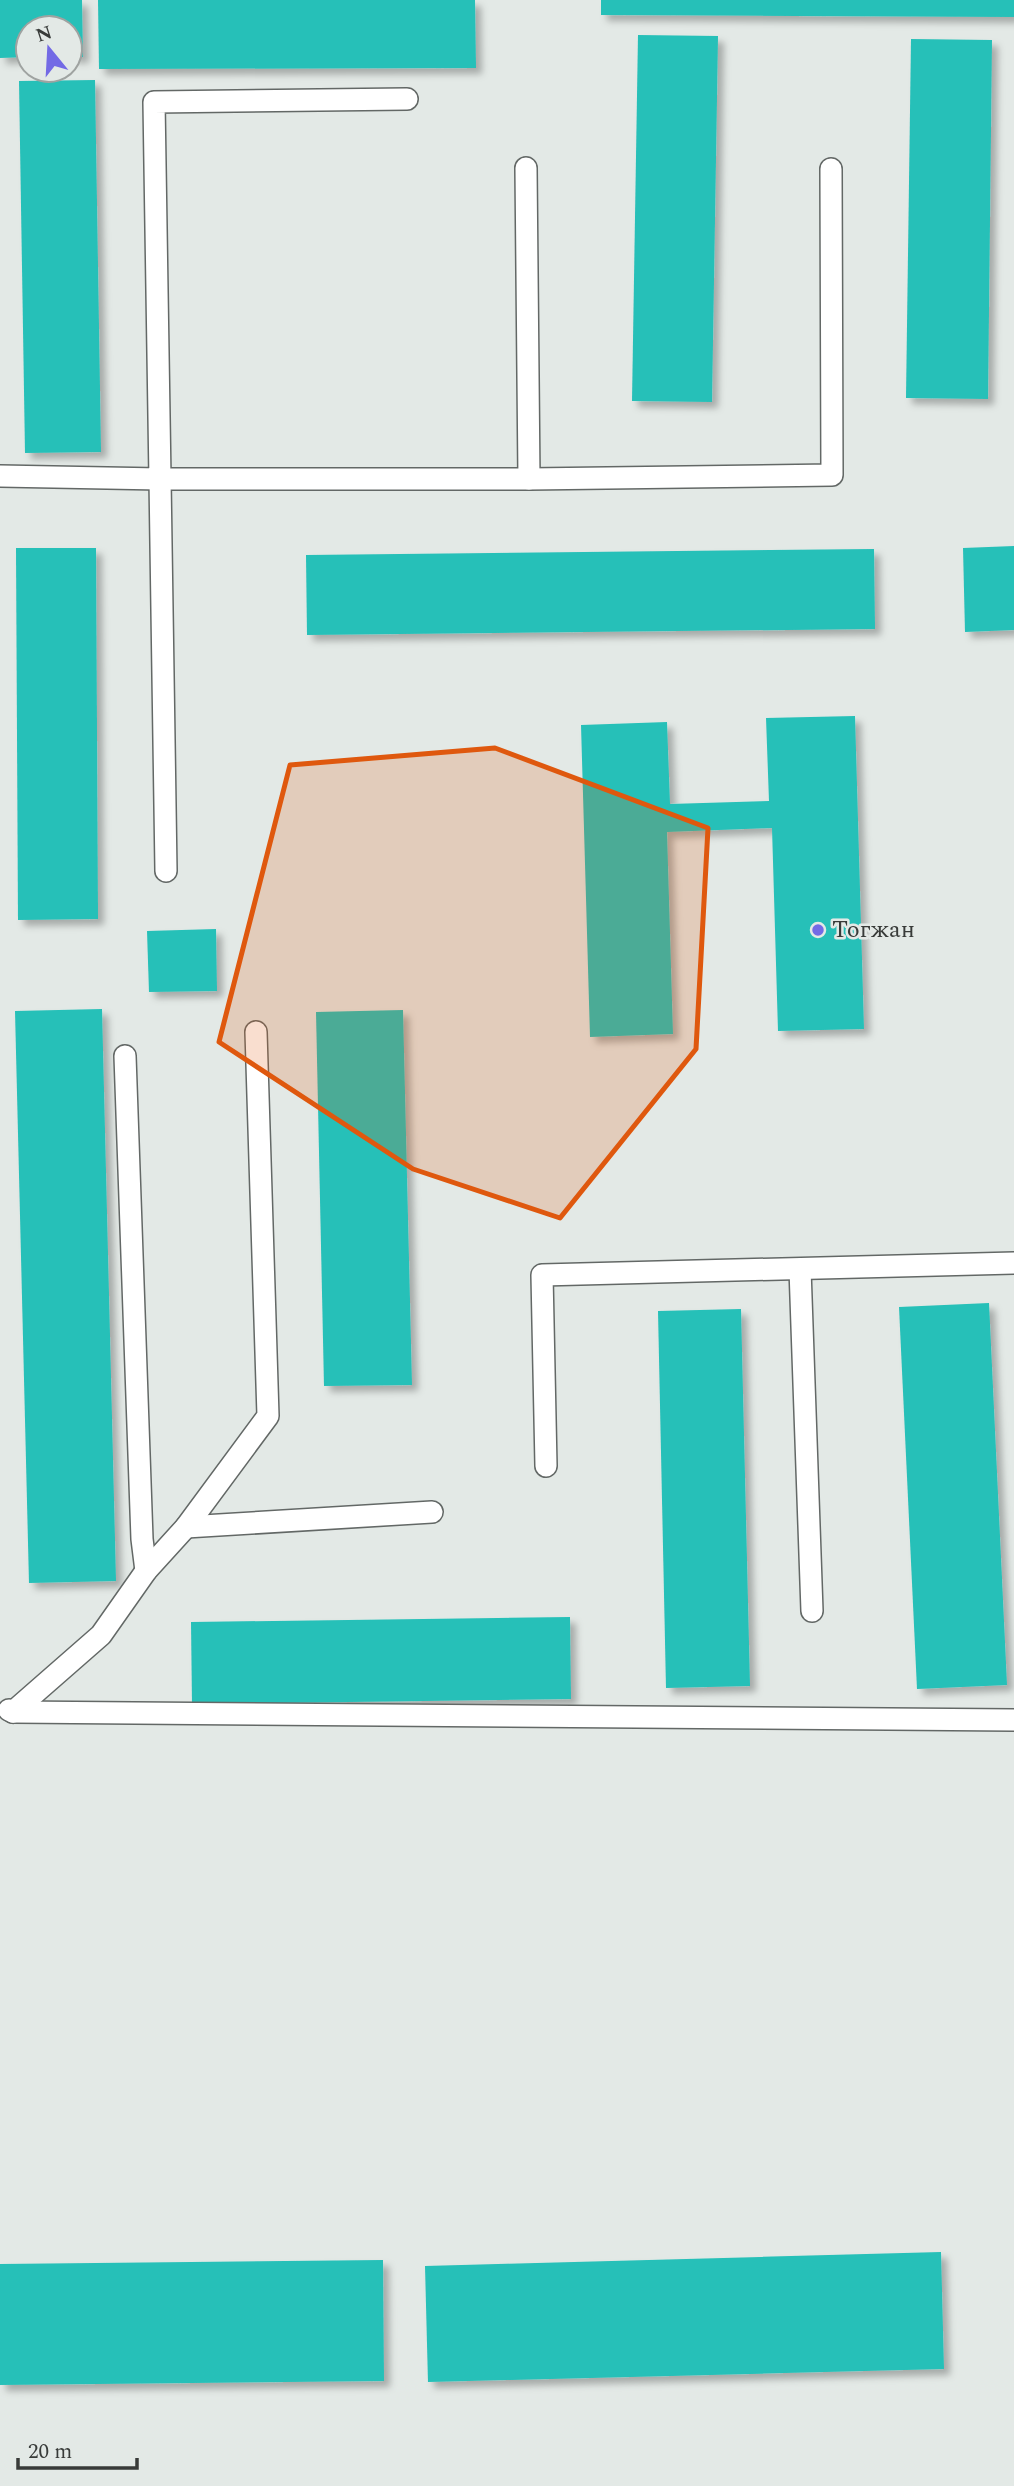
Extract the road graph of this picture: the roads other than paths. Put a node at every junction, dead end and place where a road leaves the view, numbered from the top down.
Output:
1 (407, 99) dead end
2 (526, 168) dead end
3 (831, 169) dead end
4 (0, 476) edge
5 (529, 479) junction
6 (160, 480) junction
7 (166, 871) dead end
8 (256, 1032) dead end
9 (125, 1056) dead end
10 (1014, 1263) edge
11 (800, 1269) junction
12 (546, 1466) dead end
13 (432, 1512) dead end
14 (186, 1527) junction
15 (146, 1571) junction
16 (812, 1611) dead end
17 (7, 1710) edge
18 (1014, 1720) edge

1 - 6 lane
2 - 5 lane
3 - 5 lane
4 - 6 lane
5 - 6 lane
6 - 7 lane
8 - 14 lane
9 - 15 lane
10 - 11 lane
11 - 12 lane
11 - 16 lane
13 - 14 lane
14 - 15 lane
15 - 17 lane
17 - 18 lane

